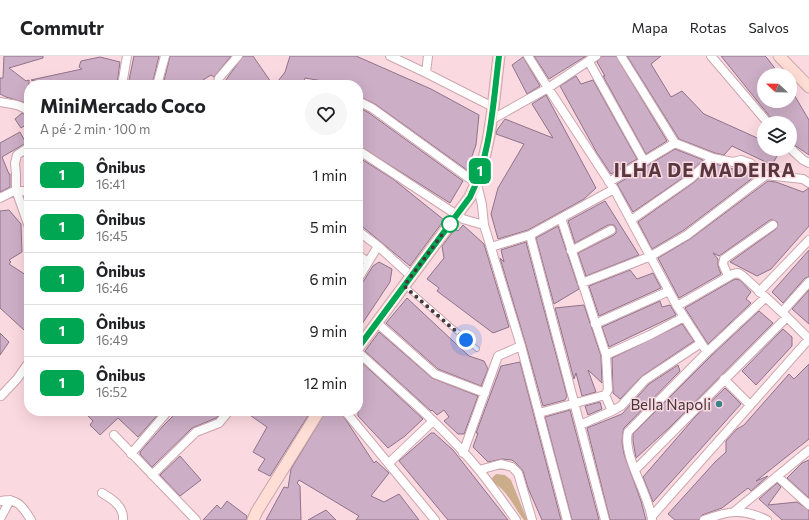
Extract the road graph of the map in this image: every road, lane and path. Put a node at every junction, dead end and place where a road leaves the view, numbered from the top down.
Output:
1 (127, 56) edge
2 (165, 56) edge
3 (238, 56) edge
4 (390, 56) edge
5 (428, 56) edge
6 (495, 56) edge
7 (499, 56) edge
8 (528, 56) edge
9 (596, 56) edge
10 (622, 56) edge
11 (711, 56) edge
12 (779, 56) edge
13 (589, 62) junction
14 (426, 73) junction
15 (123, 80) edge
16 (158, 80) edge
17 (218, 80) edge
18 (809, 87) edge
19 (548, 88) junction
20 (0, 102) edge
21 (363, 104) edge
22 (24, 107) edge
23 (493, 107) junction
24 (762, 116) edge
25 (491, 120) junction
26 (675, 143) junction
27 (24, 150) edge
28 (363, 153) edge
29 (797, 154) edge
30 (713, 158) junction
31 (644, 161) junction
32 (809, 163) edge
33 (766, 175) junction
34 (809, 183) edge
35 (476, 184) junction
36 (611, 186) junction
37 (16, 190) junction
38 (24, 191) edge
39 (0, 198) edge
40 (24, 213) edge
41 (457, 215) junction
42 (561, 218) junction
43 (631, 220) junction
44 (484, 225) junction
45 (773, 225) dead end
46 (611, 230) dead end
47 (363, 235) edge
48 (530, 235) junction
49 (809, 240) edge
50 (378, 246) junction
51 (491, 247) junction
52 (572, 251) junction
53 (651, 256) junction
54 (363, 258) edge
55 (368, 262) junction
56 (363, 270) edge
57 (411, 276) junction
58 (728, 276) junction
59 (809, 282) edge
60 (582, 283) junction
61 (404, 286) junction
62 (669, 291) junction
63 (762, 295) junction
64 (677, 306) junction
65 (784, 314) junction
66 (684, 317) junction
67 (376, 322) junction
68 (595, 324) junction
69 (809, 339) edge
70 (363, 341) edge
71 (701, 343) junction
72 (521, 346) junction
73 (477, 349) dead end
74 (707, 352) junction
75 (606, 355) junction
76 (363, 357) edge
77 (24, 370) edge
78 (724, 379) junction
79 (484, 393) junction
80 (605, 394) junction
81 (0, 396) edge
82 (574, 403) junction
83 (750, 405) junction
84 (612, 411) junction
85 (539, 413) junction
86 (164, 416) edge
87 (225, 416) edge
88 (316, 416) edge
89 (349, 416) edge
90 (433, 421) junction
91 (580, 425) junction
92 (114, 435) dead end
93 (809, 450) edge
94 (463, 453) junction
95 (132, 454) junction
96 (389, 463) junction
97 (479, 470) junction
98 (634, 470) junction
99 (152, 475) junction
100 (777, 476) junction
101 (102, 493) dead end
102 (10, 500) junction
103 (0, 501) edge
104 (809, 505) edge
105 (735, 511) junction
106 (256, 517) edge
107 (0, 518) edge
108 (652, 518) edge
109 (31, 520) edge
110 (123, 520) edge
111 (196, 520) edge
112 (435, 520) edge
113 (516, 520) edge
114 (532, 520) edge
115 (567, 520) edge
116 (605, 520) edge
117 (704, 520) edge
118 (766, 520) edge

1 - 15 street
2 - 16 street
3 - 17 street
4 - 14 street
5 - 14 street
6 - 7 lane
7 - 23 main road
8 - 19 street
9 - 13 street
10 - 26 street
11 - 24 street
12 - 18 main road
13 - 19 street
13 - 31 street
14 - 23 street
19 - 25 street
19 - 36 street
20 - 22 street
21 - 35 street
23 - 25 main road
25 - 35 main road
26 - 30 street
26 - 31 street
27 - 37 street
28 - 41 street
29 - 32 street
30 - 33 street
30 - 43 street
31 - 36 street
33 - 34 street
33 - 53 street
35 - 41 main road
35 - 44 street
36 - 42 street
36 - 43 street
37 - 38 street
37 - 39 street
37 - 40 street
41 - 44 street
41 - 57 main road
42 - 48 street
42 - 52 street
43 - 53 street
44 - 51 street
45 - 58 street
46 - 52 street
47 - 50 street
48 - 51 street
48 - 82 street
49 - 63 street
50 - 55 street
50 - 57 street
51 - 72 street
52 - 60 street
53 - 60 street
53 - 62 street
54 - 55 street
55 - 56 street
57 - 61 main road
58 - 63 street
58 - 64 street
59 - 65 street
60 - 68 street
61 - 67 main road
61 - 73 lane
62 - 64 street
62 - 68 street
63 - 65 street
63 - 74 street
64 - 66 street
65 - 69 street
65 - 78 street
66 - 71 street
66 - 75 street
67 - 70 main road
67 - 79 street
68 - 75 street
69 - 83 street
71 - 74 street
71 - 84 street
72 - 79 street
72 - 85 street
74 - 98 street
75 - 80 street
76 - 90 street
77 - 81 street
78 - 83 street
78 - 98 street
79 - 94 street
80 - 82 street
80 - 84 street
82 - 85 street
82 - 91 street
83 - 108 street
84 - 91 street
85 - 115 street
86 - 95 street
87 - 99 street
88 - 106 main road
89 - 96 street
90 - 94 street
90 - 96 street
91 - 116 street
92 - 95 street
93 - 100 street
94 - 97 street
95 - 99 street
96 - 112 street
97 - 113 street
97 - 114 street
98 - 108 street
99 - 111 street
100 - 104 street
100 - 105 street
101 - 110 street
102 - 103 street
102 - 107 street
102 - 109 street
105 - 117 street
105 - 118 street

